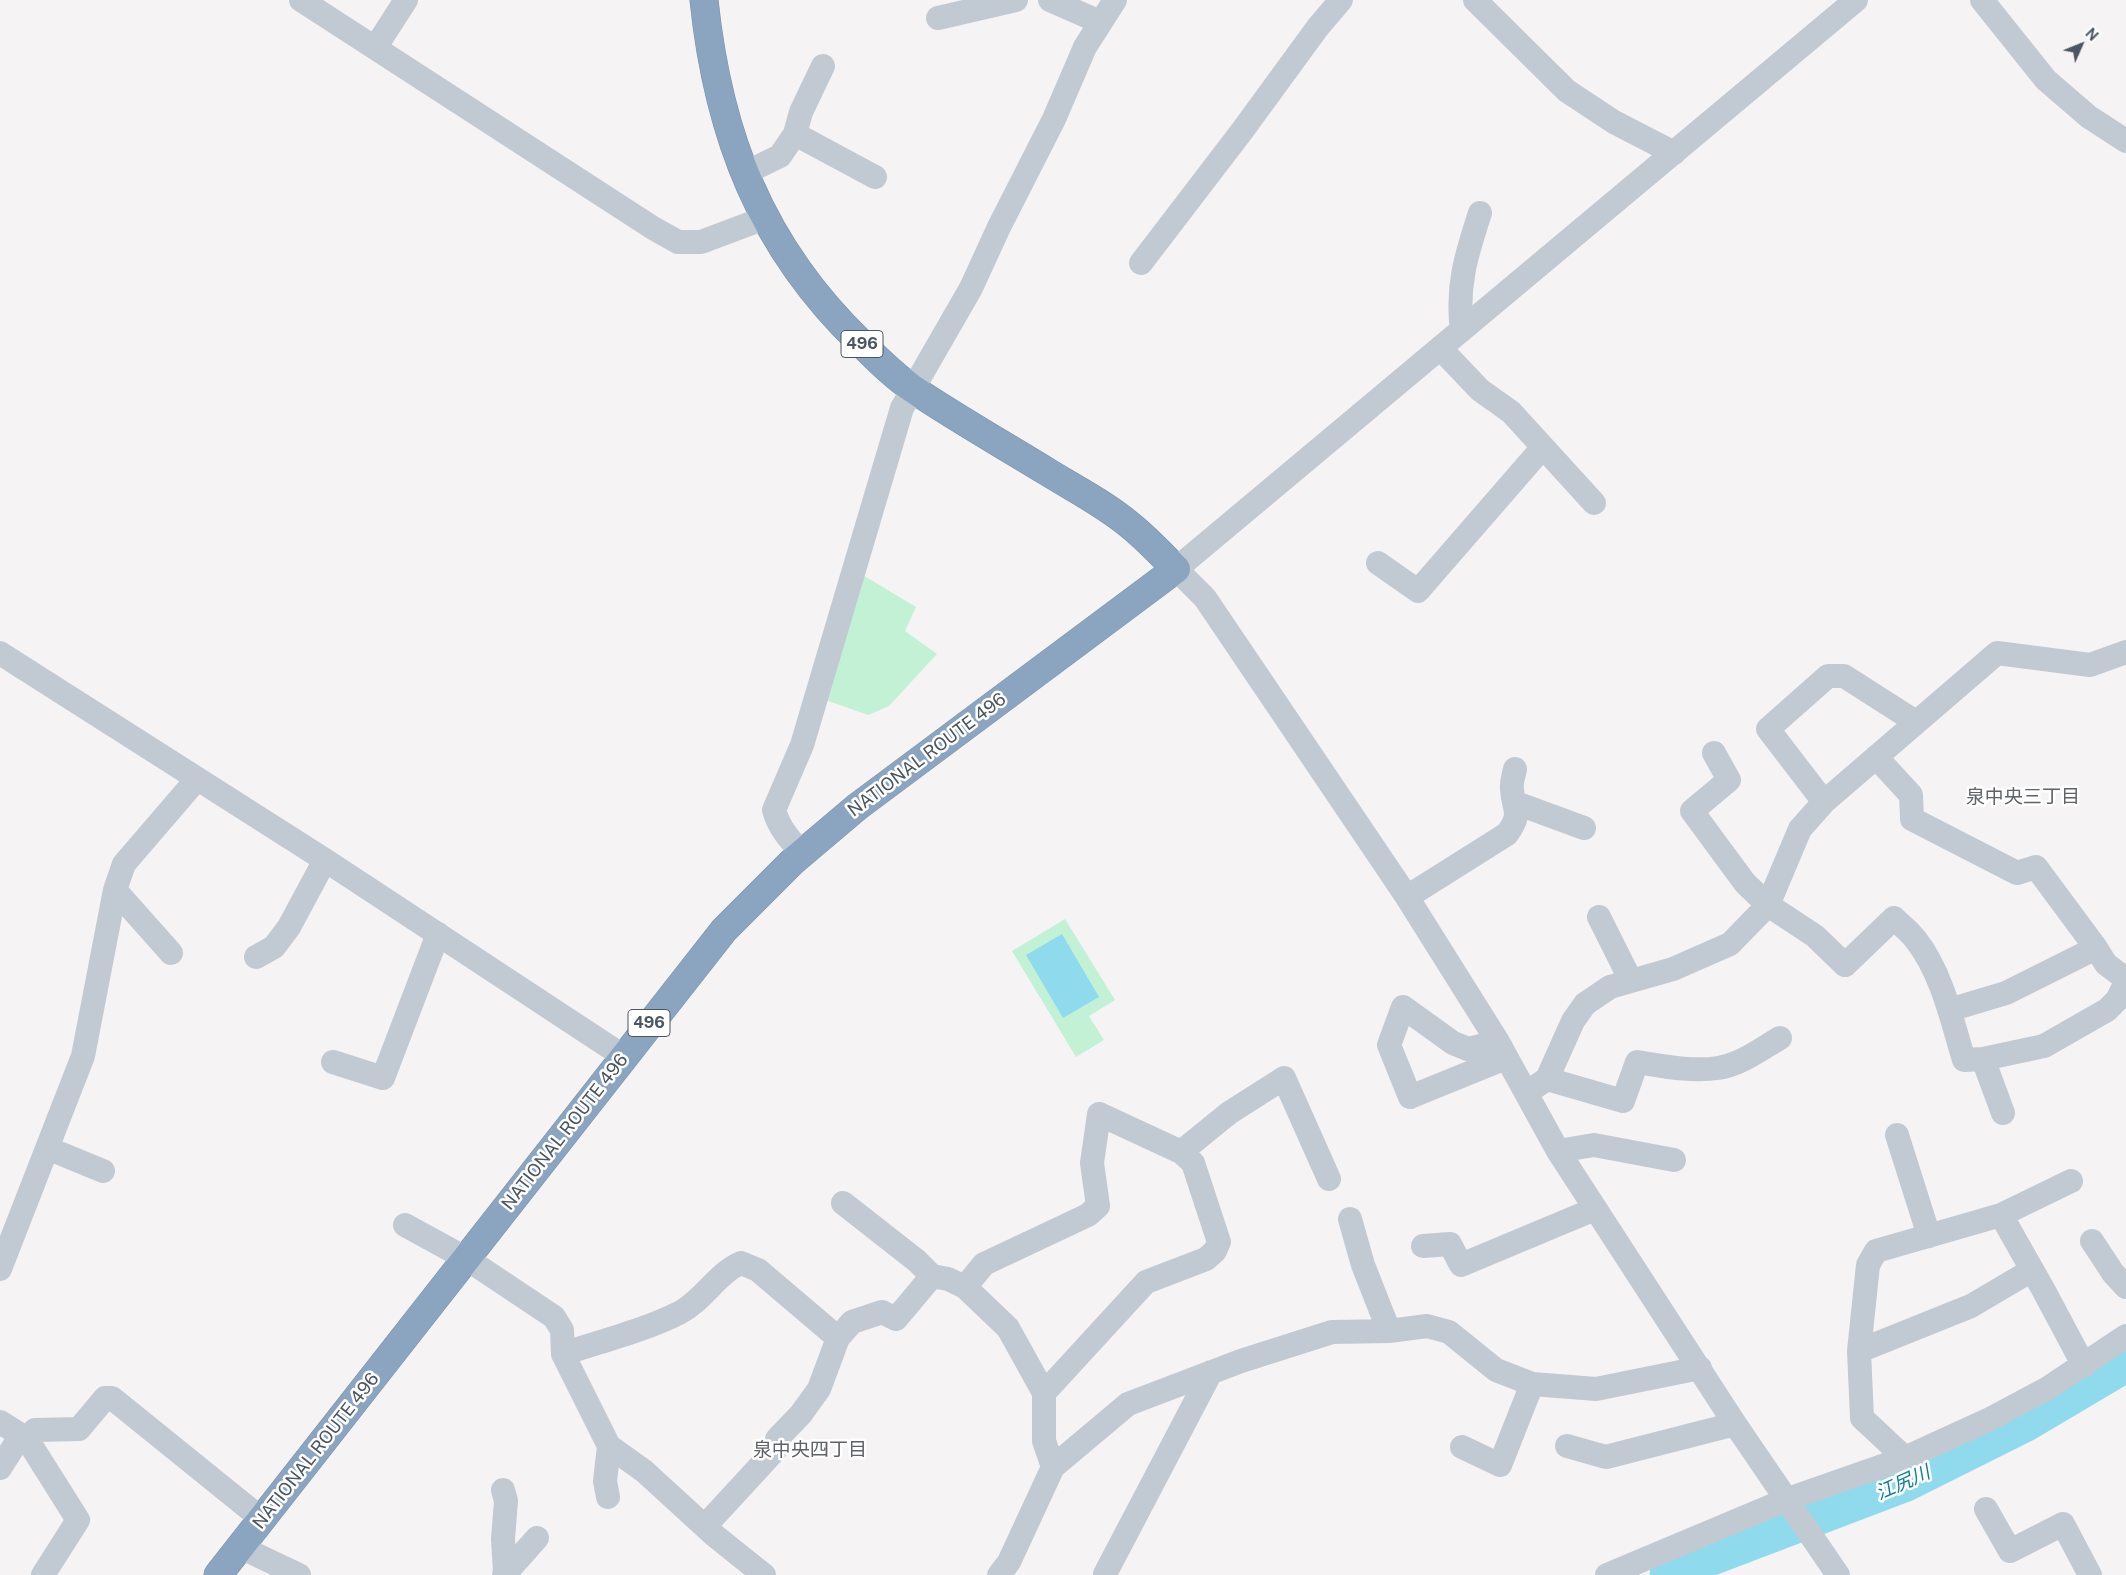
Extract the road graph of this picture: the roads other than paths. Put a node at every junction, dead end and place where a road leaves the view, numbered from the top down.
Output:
1 (301, 0) edge
2 (406, 0) edge
3 (704, 0) edge
4 (1016, 0) edge
5 (1050, 0) edge
6 (1115, 0) edge
7 (1341, 0) edge
8 (1475, 0) edge
9 (1856, 0) edge
10 (1982, 0) edge
11 (938, 18) dead end
12 (1100, 22) junction
13 (374, 48) junction
14 (823, 66) dead end
15 (795, 134) junction
16 (2126, 141) edge
17 (1674, 152) junction
18 (745, 173) junction
19 (875, 177) dead end
20 (1480, 213) dead end
21 (765, 218) junction
22 (1141, 263) dead end
23 (1462, 330) junction
24 (1440, 348) junction
25 (912, 388) junction
26 (1543, 446) junction
27 (1594, 502) dead end
28 (1378, 563) dead end
29 (1176, 568) junction
30 (0, 652) edge
31 (2126, 652) edge
32 (1916, 722) junction
33 (1714, 753) dead end
34 (1876, 757) junction
35 (1515, 769) dead end
36 (197, 779) junction
37 (1824, 802) junction
38 (1516, 803) junction
39 (1584, 828) dead end
40 (802, 853) junction
41 (325, 860) junction
42 (115, 890) junction
43 (1407, 897) junction
44 (1768, 905) junction
45 (1600, 917) dead end
46 (438, 934) junction
47 (2096, 948) junction
48 (171, 953) dead end
49 (256, 957) dead end
50 (1631, 981) junction
51 (2126, 981) edge
52 (1949, 1010) junction
53 (1780, 1038) dead end
54 (1502, 1050) junction
55 (623, 1056) junction
56 (1983, 1059) junction
57 (332, 1062) dead end
58 (1547, 1079) junction
59 (1526, 1093) junction
60 (2003, 1112) dead end
61 (1896, 1135) dead end
62 (47, 1148) junction
63 (1558, 1151) junction
64 (1181, 1152) junction
65 (1674, 1160) dead end
66 (103, 1172) dead end
67 (1329, 1179) dead end
68 (2071, 1181) dead end
69 (843, 1203) dead end
70 (1595, 1209) junction
71 (2000, 1215) junction
72 (1350, 1219) dead end
73 (405, 1225) dead end
74 (6, 1235) edge
75 (1929, 1236) junction
76 (2092, 1241) dead end
77 (1424, 1246) dead end
78 (467, 1259) junction
79 (0, 1269) edge
80 (2032, 1270) junction
81 (932, 1276) junction
82 (965, 1287) junction
83 (2126, 1287) edge
84 (1389, 1331) junction
85 (2126, 1336) edge
86 (838, 1338) junction
87 (1859, 1351) junction
88 (563, 1354) junction
89 (2084, 1366) junction
90 (1700, 1368) junction
91 (1211, 1372) junction
92 (1532, 1384) junction
93 (1044, 1394) junction
94 (0, 1422) edge
95 (1734, 1424) junction
96 (24, 1437) junction
97 (609, 1446) junction
98 (1567, 1446) dead end
99 (1462, 1447) dead end
100 (1904, 1458) junction
101 (1053, 1467) junction
102 (0, 1468) edge
103 (503, 1490) dead end
104 (608, 1497) dead end
105 (1788, 1500) junction
106 (1986, 1509) dead end
107 (263, 1520) junction
108 (705, 1526) junction
109 (537, 1538) dead end
110 (240, 1547) junction
111 (504, 1573) edge
112 (1105, 1574) edge
113 (43, 1575) edge
114 (218, 1575) edge
115 (299, 1575) edge
116 (764, 1575) edge
117 (999, 1575) edge
118 (1607, 1575) edge
119 (1838, 1575) edge
120 (2090, 1575) edge

1 - 13 street
2 - 13 street
3 - 18 highway, 496
4 - 11 street
5 - 12 street
6 - 12 street
7 - 22 street
8 - 17 street
9 - 17 street
10 - 16 street
12 - 25 street
13 - 21 street
14 - 15 street
15 - 18 street
15 - 19 street
17 - 23 street
18 - 21 highway, 496
20 - 23 street
21 - 25 highway, 496
23 - 24 street
24 - 26 street
24 - 29 street
25 - 29 highway, 496
25 - 40 street
26 - 27 street
26 - 28 street
29 - 40 highway, NATIONAL ROUTE 496 / 496
29 - 43 street
30 - 36 street
31 - 32 street
32 - 34 street
32 - 37 street
33 - 44 street
34 - 37 street
34 - 47 street
35 - 38 street
36 - 41 street
36 - 42 street
37 - 44 street
38 - 39 street
38 - 43 street
40 - 55 highway, NATIONAL ROUTE 496 / 496
41 - 46 street
41 - 49 street
42 - 48 street
42 - 62 street
43 - 54 street
44 - 50 street
44 - 52 street
45 - 50 street
46 - 55 street
46 - 57 street
47 - 51 street
47 - 52 street
50 - 58 street
51 - 56 street
52 - 56 street
53 - 58 street
54 - 54 street
54 - 59 street
55 - 78 highway, NATIONAL ROUTE 496 / 496
56 - 60 street
58 - 59 street
59 - 63 street
61 - 75 street
62 - 66 street
62 - 74 street
63 - 65 street
63 - 70 street
64 - 67 street
64 - 82 street
64 - 93 street
68 - 71 street
69 - 81 street
70 - 77 street
70 - 90 street
71 - 75 street
71 - 80 street
72 - 84 street
73 - 78 street
74 - 79 street
75 - 87 street
76 - 83 street
78 - 88 street
78 - 107 highway, NATIONAL ROUTE 496 / 496
80 - 87 street
80 - 89 street
81 - 82 street
81 - 86 street
82 - 93 street
84 - 91 street
84 - 92 street
85 - 89 street
86 - 88 street
86 - 108 street
87 - 100 street
88 - 97 street
89 - 100 street
90 - 92 street
90 - 95 street
91 - 101 street
91 - 112 street
92 - 99 street
93 - 101 street
94 - 96 street
95 - 98 street
95 - 105 street
96 - 102 street
96 - 107 street
96 - 113 street
97 - 104 street
97 - 108 street
100 - 105 street
101 - 117 street
103 - 111 street
105 - 118 street
105 - 119 street
106 - 120 street
107 - 110 highway, NATIONAL ROUTE 496 / 496
108 - 116 street
109 - 111 street
110 - 114 highway, NATIONAL ROUTE 496 / 496
110 - 115 street

